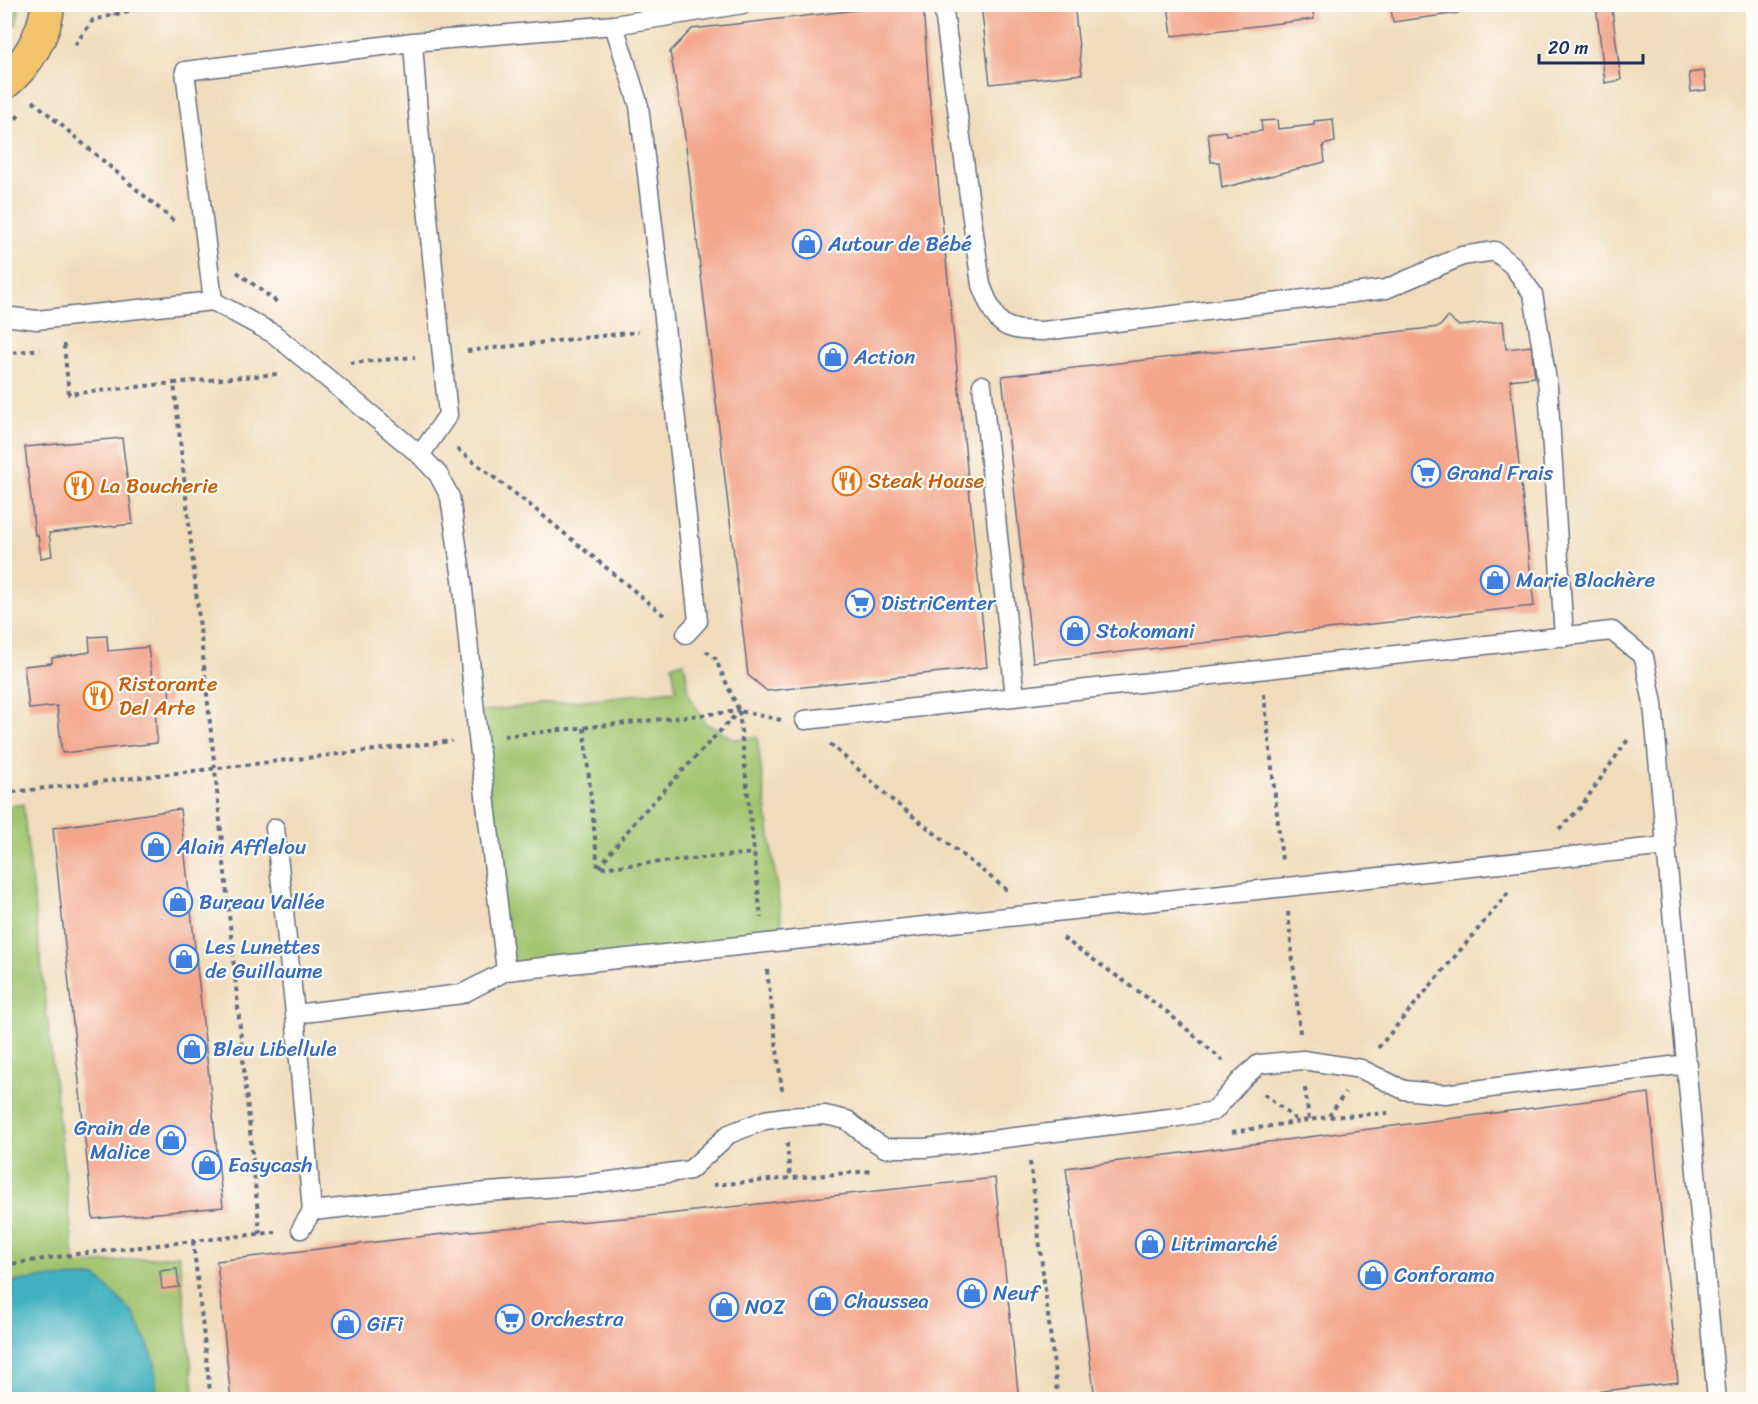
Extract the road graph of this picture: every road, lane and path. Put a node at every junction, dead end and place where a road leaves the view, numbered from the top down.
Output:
1 (48, 4) edge
2 (114, 4) edge
3 (156, 4) edge
4 (743, 4) edge
5 (943, 4) edge
6 (115, 15) junction
7 (614, 25) junction
8 (413, 42) junction
9 (69, 53) dead end
10 (4, 83) edge
11 (38, 92) dead end
12 (4, 132) edge
13 (213, 301) junction
14 (4, 316) edge
15 (666, 329) junction
16 (54, 347) dead end
17 (44, 349) dead end
18 (4, 354) edge
19 (441, 354) junction
20 (319, 370) junction
21 (174, 383) junction
22 (982, 386) dead end
23 (420, 455) junction
24 (686, 634) dead end
25 (1564, 637) junction
26 (1014, 697) junction
27 (1653, 704) junction
28 (805, 720) dead end
29 (584, 728) junction
30 (478, 738) junction
31 (215, 770) junction
32 (4, 793) edge
33 (275, 828) dead end
34 (1667, 846) junction
35 (754, 853) dead end
36 (1528, 861) junction
37 (598, 868) junction
38 (506, 971) junction
39 (295, 1014) junction
40 (1688, 1064) junction
41 (1361, 1069) junction
42 (1328, 1117) dead end
43 (1029, 1153) dead end
44 (312, 1211) junction
45 (301, 1229) joint
46 (260, 1234) junction
47 (193, 1241) junction
48 (4, 1265) edge
49 (211, 1400) edge
50 (1058, 1400) edge
51 (1717, 1400) edge

1 - 10 main road
2 - 6 path
3 - 6 path
4 - 7 lane
5 - 25 lane
6 - 9 path
7 - 8 lane
7 - 15 lane
8 - 13 lane
8 - 19 lane
11 - 12 path
13 - 14 lane
13 - 20 lane
15 - 19 path
15 - 24 lane
16 - 21 path
17 - 18 path
19 - 20 path
19 - 23 lane
20 - 21 path
20 - 23 lane
21 - 31 path
22 - 26 lane
23 - 30 lane
25 - 26 lane
25 - 27 lane
26 - 28 lane
27 - 34 lane
27 - 36 path
29 - 30 path
29 - 37 path
29 - 37 path
30 - 31 path
30 - 38 lane
31 - 32 path
31 - 46 path
33 - 39 lane
34 - 36 lane
34 - 40 lane
35 - 37 path
36 - 38 lane
36 - 41 path
38 - 39 lane
39 - 44 lane
40 - 41 lane
40 - 51 lane
41 - 42 path
41 - 44 lane
43 - 50 path
44 - 45 lane
45 - 46 path
46 - 47 path
47 - 48 path
47 - 49 path

